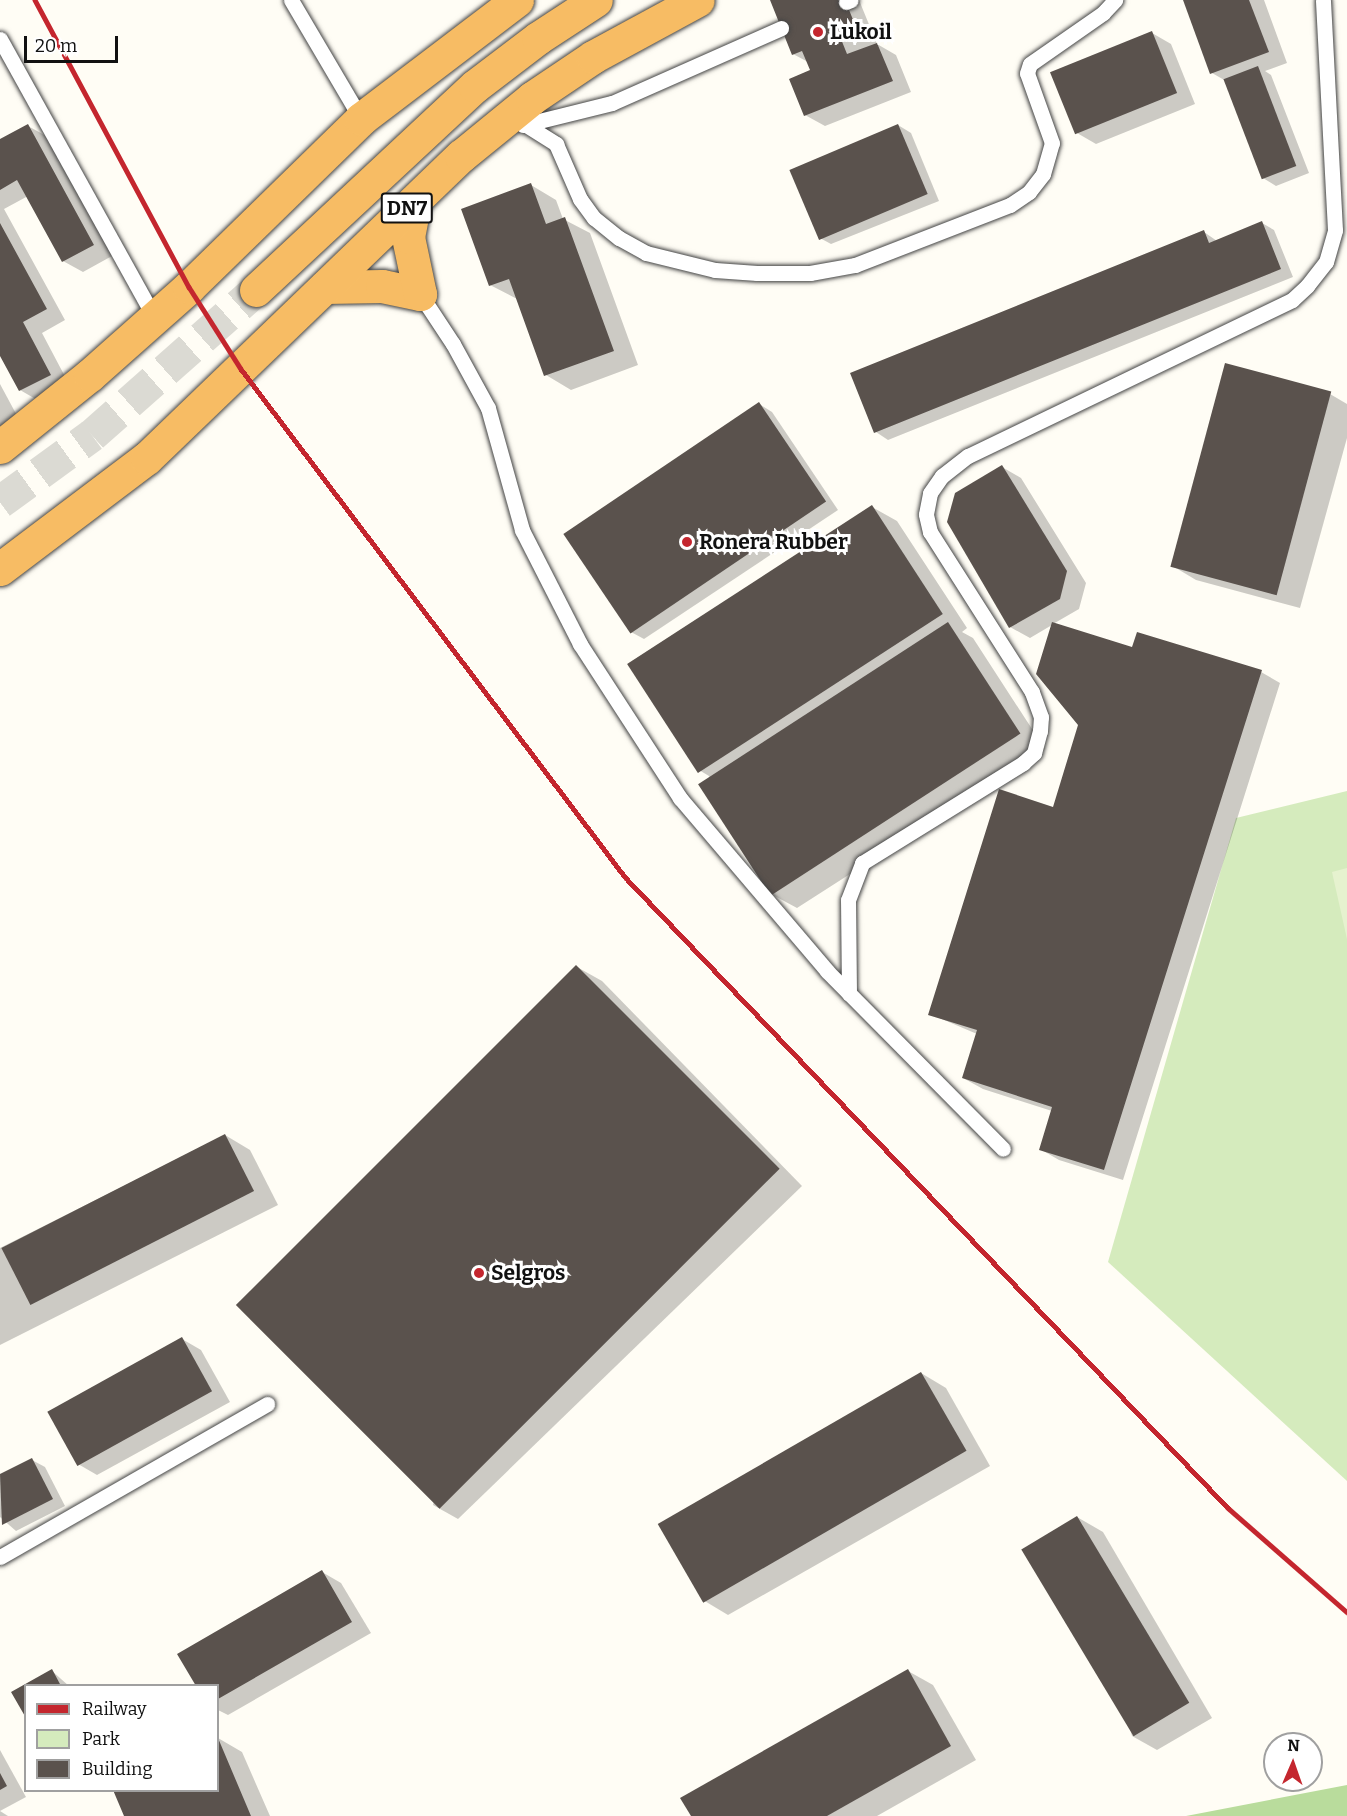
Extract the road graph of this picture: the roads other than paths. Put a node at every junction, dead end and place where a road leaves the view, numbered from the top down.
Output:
1 (291, 0) edge
2 (517, 0) edge
3 (596, 0) edge
4 (698, 0) edge
5 (1115, 0) edge
6 (1323, 0) edge
7 (781, 28) dead end
8 (0, 39) edge
9 (361, 119) junction
10 (526, 124) junction
11 (493, 130) junction
12 (415, 201) junction
13 (326, 287) junction
14 (256, 290) tunnel mouth
15 (420, 294) junction
16 (154, 317) junction
17 (0, 447) edge
18 (0, 569) edge
19 (849, 994) junction
20 (1003, 1149) dead end
21 (267, 1404) dead end
22 (0, 1557) edge

1 - 9 lane
2 - 9 highway
3 - 14 highway, DN7
4 - 11 highway, DN7
5 - 10 lane
6 - 19 lane
7 - 10 lane
8 - 16 lane
9 - 16 highway
10 - 11 lane
11 - 12 highway, DN7
12 - 13 highway, DN7
12 - 15 highway
13 - 15 highway
13 - 18 highway, DN7
15 - 19 lane
16 - 17 highway
19 - 20 lane
21 - 22 lane

